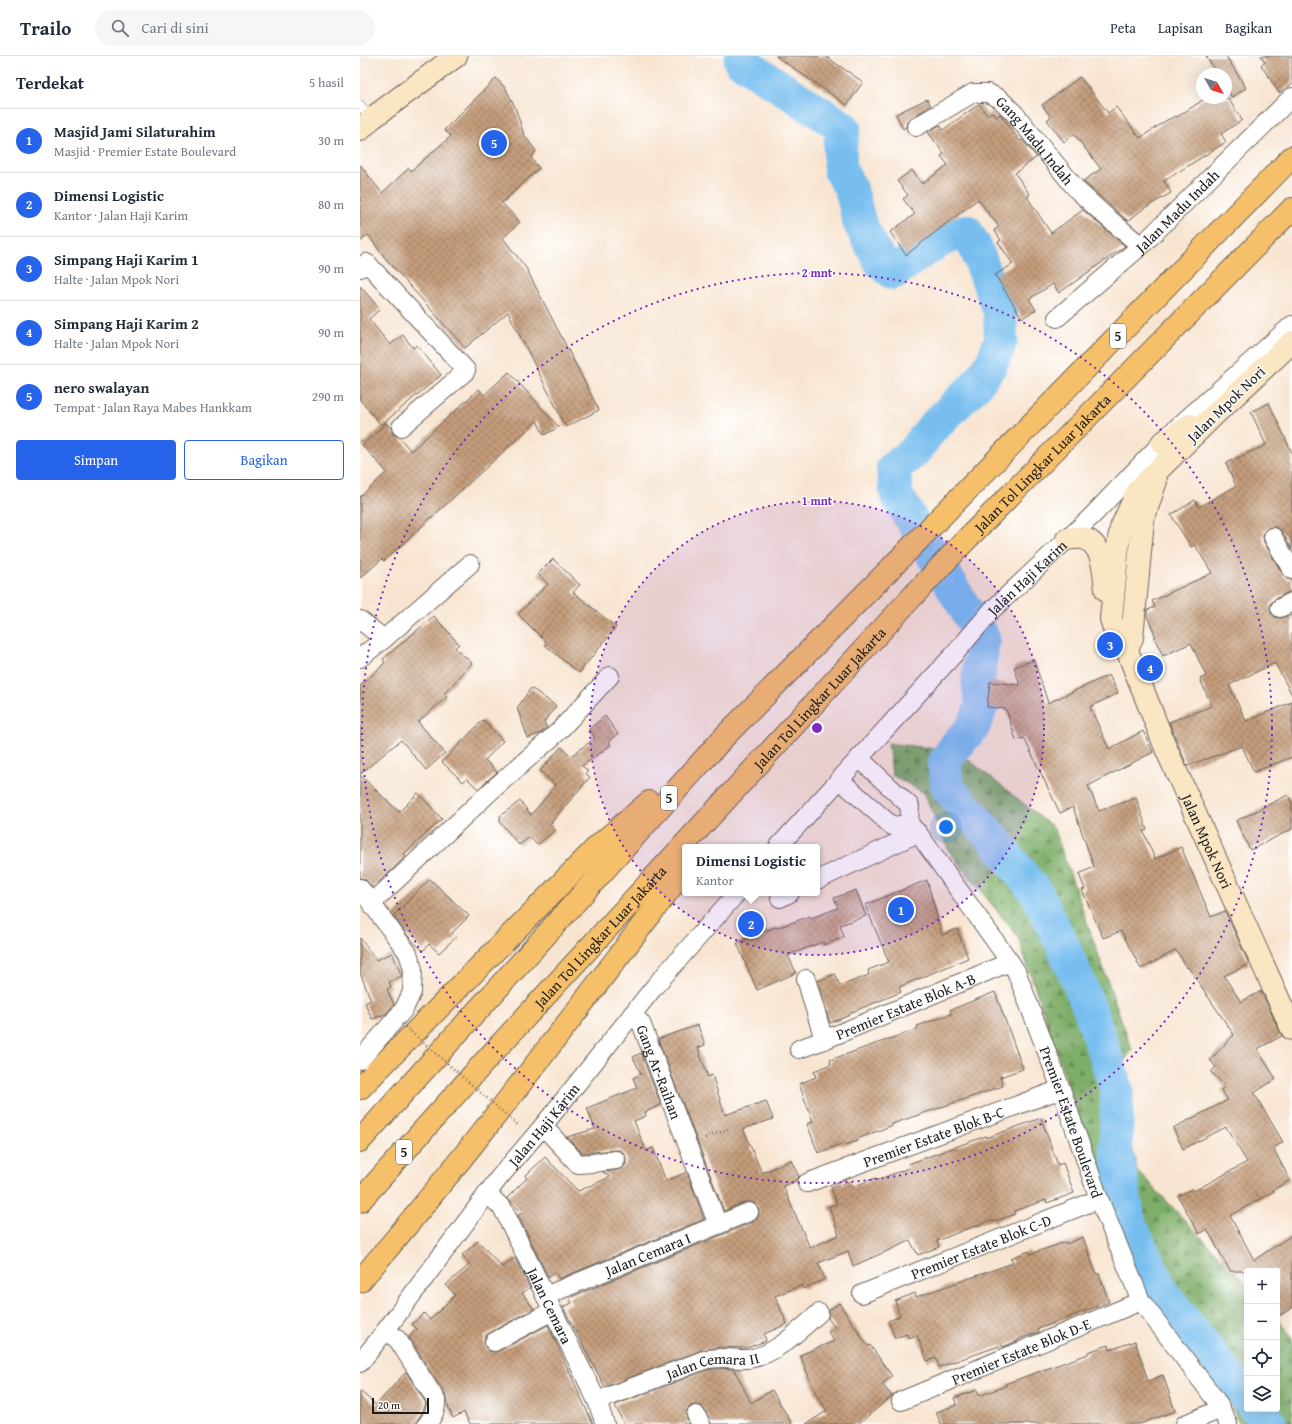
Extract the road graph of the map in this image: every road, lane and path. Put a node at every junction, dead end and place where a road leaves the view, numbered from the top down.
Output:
1 (456, 56) edge
2 (1292, 97) edge
3 (364, 118) edge
4 (916, 127) dead end
5 (1292, 157) edge
6 (1292, 209) edge
7 (1141, 246) junction
8 (360, 268) edge
9 (1057, 318) dead end
10 (1291, 341) edge
11 (1215, 414) junction
12 (401, 427) dead end
13 (1162, 443) junction
14 (1160, 468) junction
15 (1273, 537) dead end
16 (1067, 539) junction
17 (470, 564) dead end
18 (1292, 570) edge
19 (1111, 619) junction
20 (360, 620) edge
21 (384, 639) junction
22 (1127, 650) junction
23 (360, 658) edge
24 (610, 676) dead end
25 (802, 716) junction
26 (725, 736) junction
27 (859, 758) junction
28 (840, 780) junction
29 (914, 828) junction
30 (685, 844) edge
31 (704, 844) edge
32 (781, 844) edge
33 (682, 847) edge
34 (682, 873) edge
35 (820, 879) edge
36 (360, 888) edge
37 (734, 896) edge
38 (372, 903) junction
39 (1010, 962) junction
40 (806, 979) dead end
41 (632, 1014) junction
42 (402, 1024) dead end
43 (1292, 1029) edge
44 (824, 1040) junction
45 (799, 1049) dead end
46 (360, 1060) edge
47 (360, 1088) edge
48 (1061, 1089) junction
49 (519, 1126) dead end
50 (542, 1126) junction
51 (728, 1129) dead end
52 (686, 1139) junction
53 (360, 1141) edge
54 (616, 1160) dead end
55 (806, 1183) dead end
56 (487, 1193) junction
57 (1100, 1199) junction
58 (360, 1201) edge
59 (749, 1212) dead end
60 (718, 1225) junction
61 (360, 1281) edge
62 (862, 1294) dead end
63 (1141, 1301) junction
64 (549, 1303) junction
65 (819, 1313) dead end
66 (386, 1330) junction
67 (494, 1342) dead end
68 (360, 1363) edge
69 (597, 1401) junction
70 (901, 1401) dead end
71 (1225, 1417) edge
72 (427, 1424) edge
73 (605, 1424) edge
74 (1186, 1424) edge

1 - 3 main road
2 - 7 street, Jalan Madu Indah
4 - 7 street, Gang Madu Indah
5 - 26 highway, 5
6 - 25 highway, Jalan Tol Lingkar Luar Jakarta / 5
7 - 9 street, Jalan Madu Indah
8 - 12 street
10 - 11 main road, Jalan Mpok Nori
10 - 13 street, Jalan Haji Karim
11 - 13 main road
11 - 14 main road, Jalan Mpok Nori
13 - 16 street, Jalan Haji Karim
14 - 19 main road, Jalan Mpok Nori
14 - 22 main road, Jalan Mpok Nori
15 - 18 street
16 - 19 main road
16 - 27 street, Jalan Haji Karim
17 - 21 street
19 - 22 main road, Jalan Mpok Nori
20 - 21 street
21 - 23 street
22 - 43 main road, Jalan Mpok Nori
24 - 38 street
25 - 30 highway, Jalan Tol Lingkar Luar Jakarta / 5
25 - 31 highway
26 - 47 highway
26 - 53 highway, 5
27 - 28 street, Jalan Haji Karim
27 - 29 street
28 - 29 street
28 - 32 street, Jalan Haji Karim
29 - 35 street
29 - 39 street, Premier Estate Boulevard
33 - 58 highway, Jalan Tol Lingkar Luar Jakarta / 5
34 - 61 highway
36 - 38 street
37 - 41 street, Jalan Haji Karim
38 - 46 street
39 - 44 street, Premier Estate Blok A-B
39 - 48 street, Premier Estate Boulevard
40 - 44 street
41 - 50 street, Jalan Haji Karim
41 - 52 street, Gang Ar-Raihan
42 - 49 path, bridge
44 - 45 street, Premier Estate Blok A-B
48 - 55 street, Premier Estate Blok B-C
48 - 57 street, Premier Estate Boulevard
50 - 54 street
50 - 56 street, Jalan Haji Karim
51 - 52 path
52 - 60 street, Gang Ar-Raihan
56 - 64 street, Jalan Cemara
56 - 66 street, Jalan Haji Karim
57 - 62 street, Premier Estate Blok C-D
57 - 63 street, Premier Estate Boulevard
59 - 60 street, Jalan Cemara I
60 - 64 street, Jalan Cemara I
63 - 70 street, Premier Estate Blok D-E
63 - 71 street, Premier Estate Boulevard
64 - 67 street, Jalan Cemara I
64 - 69 street, Jalan Cemara
65 - 69 street, Jalan Cemara II
66 - 68 street, Jalan Haji Karim
66 - 72 street
69 - 73 street, Jalan Cemara
71 - 74 street

